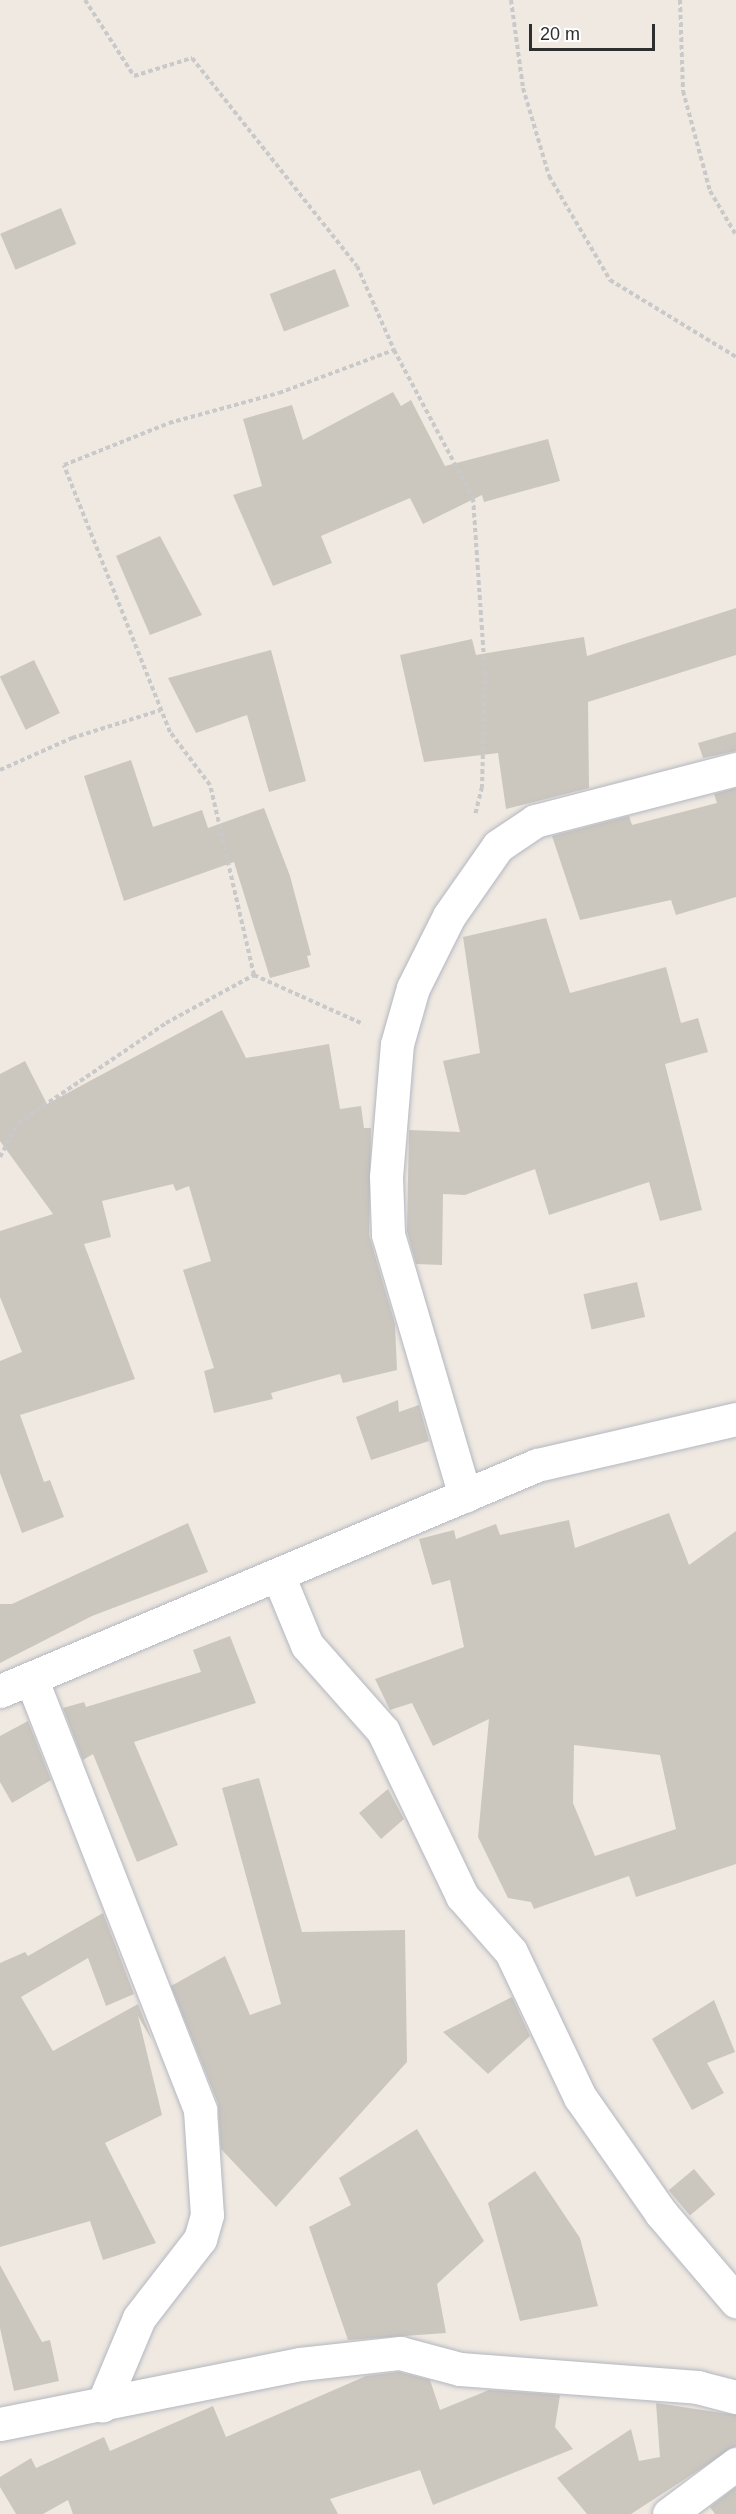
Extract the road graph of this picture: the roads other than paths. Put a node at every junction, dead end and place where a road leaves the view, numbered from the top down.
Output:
1 (736, 769) edge
2 (736, 1419) edge
3 (465, 1496) junction
4 (278, 1575) junction
5 (31, 1678) junction
6 (0, 1691) edge
7 (736, 2301) edge
8 (736, 2397) edge
9 (102, 2406) junction
10 (0, 2424) edge
11 (736, 2464) edge
12 (669, 2514) edge

1 - 3 street
2 - 3 street
3 - 4 street
4 - 5 street
4 - 7 street
5 - 6 street
5 - 9 street
8 - 9 street
9 - 10 street
11 - 12 street

